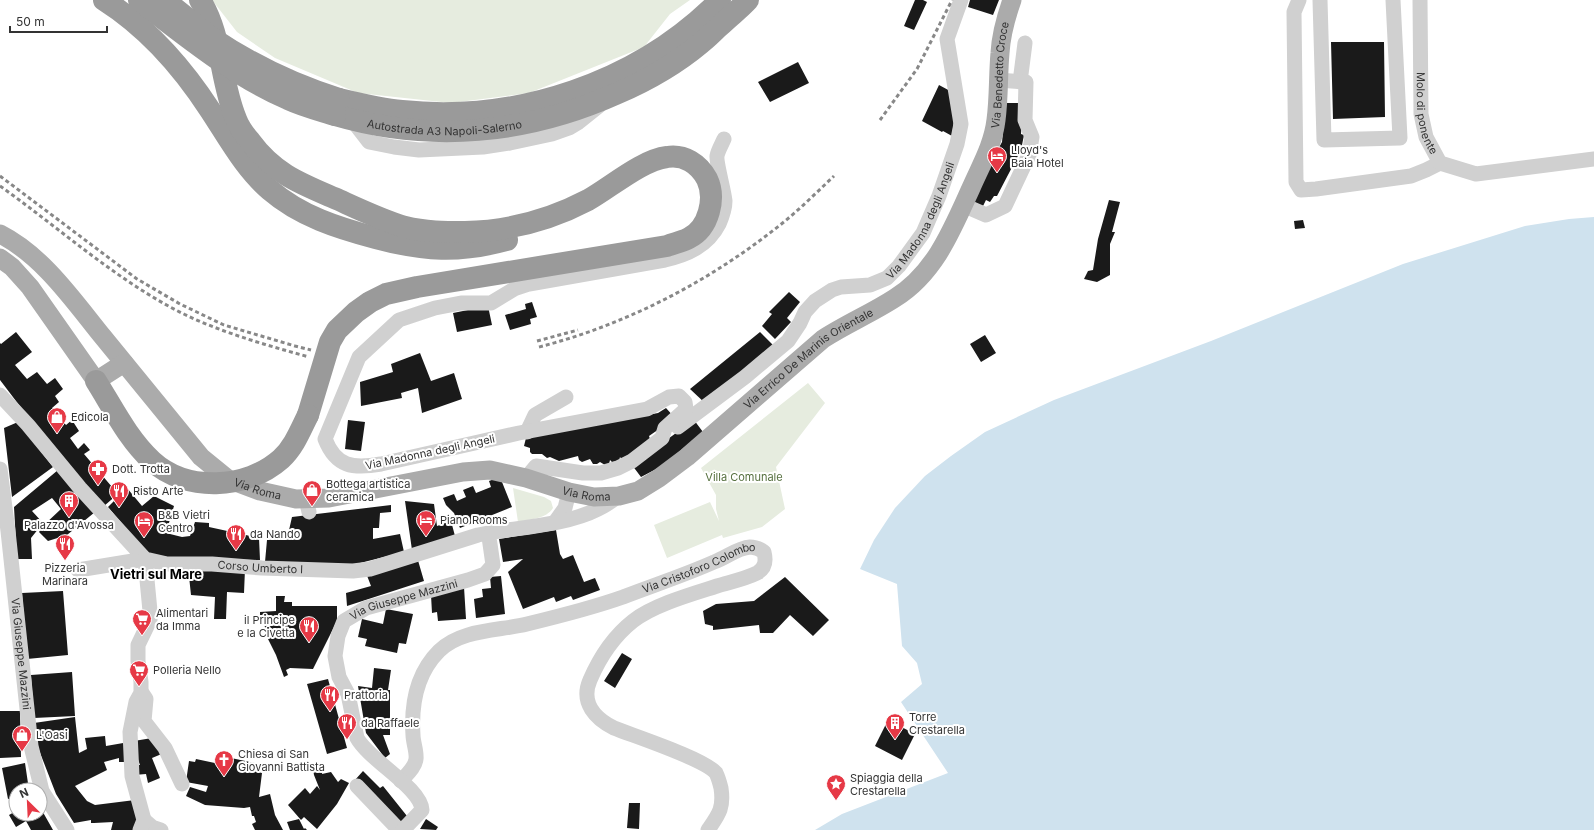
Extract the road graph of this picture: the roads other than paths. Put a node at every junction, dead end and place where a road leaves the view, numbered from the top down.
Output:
1 (104, 0) edge
2 (138, 0) edge
3 (164, 0) edge
4 (200, 0) edge
5 (720, 0) edge
6 (748, 0) edge
7 (961, 0) edge
8 (1012, 0) edge
9 (1299, 0) edge
10 (1320, 0) edge
11 (1393, 0) edge
12 (1420, 0) edge
13 (1025, 43) dead end
14 (998, 80) junction
15 (1020, 82) junction
16 (342, 112) junction
17 (724, 139) dead end
18 (1594, 159) edge
19 (1440, 163) junction
20 (966, 199) junction
21 (588, 200) junction
22 (0, 234) edge
23 (0, 258) edge
24 (124, 363) junction
25 (96, 381) junction
26 (0, 395) edge
27 (566, 397) dead end
28 (527, 432) junction
29 (662, 438) junction
30 (0, 469) edge
31 (526, 478) junction
32 (569, 492) junction
33 (619, 496) junction
34 (555, 522) junction
35 (493, 532) junction
36 (145, 558) junction
37 (78, 570) dead end
38 (141, 693) junction
39 (182, 784) dead end
40 (357, 786) dead end
41 (406, 786) junction
42 (142, 825) edge
43 (67, 830) edge
44 (161, 830) edge
45 (399, 830) edge
46 (403, 830) edge
47 (708, 830) edge

1 - 21 highway
2 - 16 highway, Autostrada A3 Napoli-Salerno, bridge
3 - 16 highway, Autostrada A3 Napoli-Salerno, bridge
4 - 21 highway
5 - 16 highway, Autostrada A3 Napoli-Salerno
6 - 16 highway, Autostrada A3 Napoli-Salerno
7 - 29 street, Via Madonna degli Angeli
8 - 14 main road, Via Benedetto Croce
9 - 19 street
10 - 11 street
12 - 19 street, Molo di ponente
13 - 15 street
14 - 15 street
14 - 20 main road, Via Benedetto Croce
15 - 20 street
17 - 28 street, Via Madonna degli Angeli
18 - 19 street, Molo di ponente
20 - 33 main road, Via Errico De Marinis Orientale
21 - 25 highway, bridge
22 - 24 main road, Via Roma
23 - 25 main road
24 - 25 main road
24 - 31 main road, Via Roma
26 - 36 street
27 - 28 street
28 - 29 street, Via Madonna degli Angeli
29 - 31 street, Via Madonna degli Angeli
30 - 43 street, Via Giuseppe Mazzini
31 - 32 main road, Via Roma
32 - 33 main road, Via Roma
32 - 34 street
33 - 34 street
34 - 35 street
35 - 36 street, Corso Umberto I
35 - 41 street, Via Giuseppe Mazzini
36 - 37 street
36 - 38 street
38 - 39 street
38 - 42 street
40 - 45 street
41 - 46 street, Via Giuseppe Mazzini
41 - 47 street, Via Cristoforo Colombo
42 - 44 street

